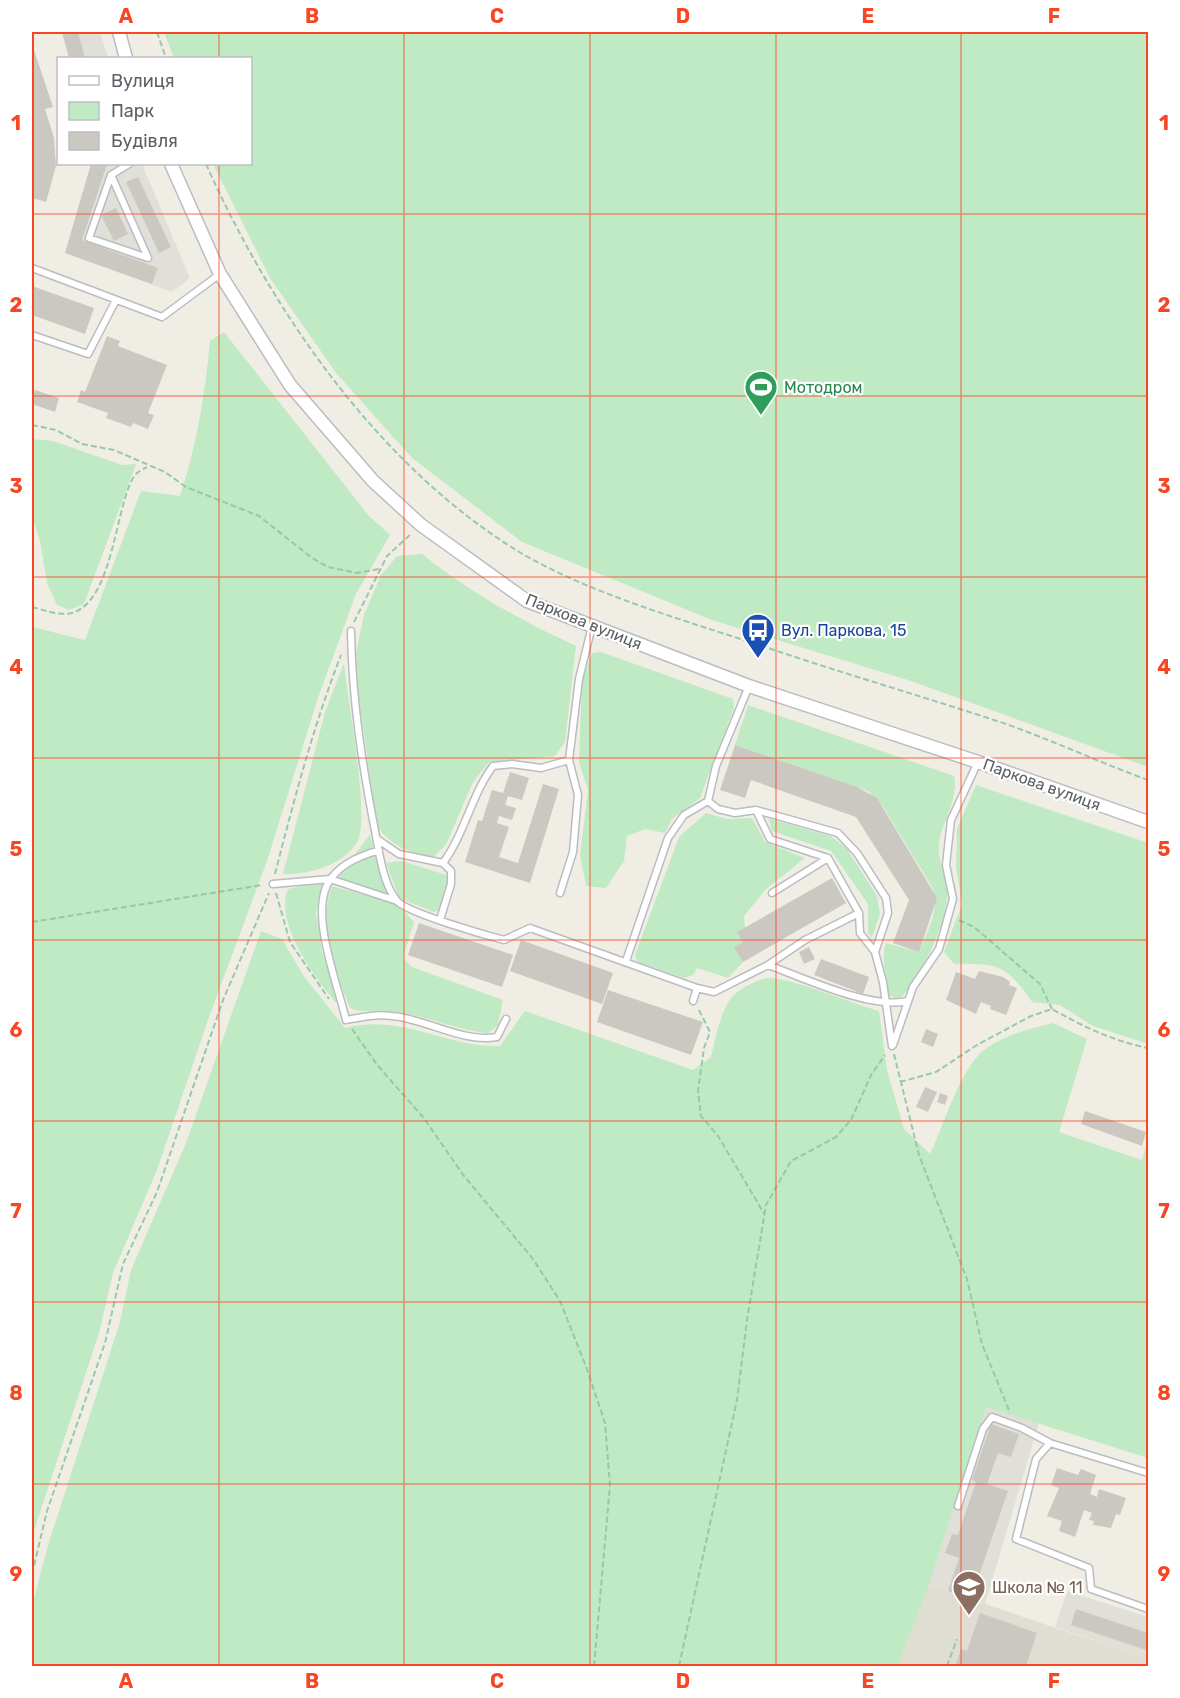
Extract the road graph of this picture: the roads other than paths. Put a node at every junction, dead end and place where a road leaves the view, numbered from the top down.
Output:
1 (119, 32) edge
2 (126, 57) edge
3 (125, 165) edge
4 (171, 165) edge
5 (111, 175) junction
6 (32, 268) edge
7 (220, 274) junction
8 (116, 300) junction
9 (32, 335) edge
10 (592, 626) junction
11 (351, 631) road end
12 (749, 686) junction
13 (569, 760) junction
14 (978, 762) junction
15 (708, 801) junction
16 (756, 810) junction
17 (1149, 822) edge
18 (377, 839) junction
19 (379, 850) junction
20 (828, 858) junction
21 (443, 863) junction
22 (330, 879) junction
23 (273, 884) road end
24 (560, 893) dead end
25 (772, 893) dead end
26 (397, 901) junction
27 (859, 913) junction
28 (440, 920) junction
29 (875, 952) junction
30 (626, 961) junction
31 (768, 965) junction
32 (697, 988) junction
33 (885, 1000) junction
34 (693, 1001) road end
35 (908, 1001) junction
36 (506, 1019) dead end
37 (1050, 1443) junction
38 (1149, 1473) edge
39 (958, 1506) dead end
40 (1149, 1609) edge

1 - 2 street
3 - 5 lane
4 - 7 street, Паркова вулиця
5 - 5 lane
6 - 8 lane
7 - 8 lane
7 - 10 street, Паркова вулиця
8 - 9 lane
10 - 12 street, Паркова вулиця
10 - 13 lane
11 - 18 lane
12 - 14 street, Паркова вулиця
12 - 15 lane
13 - 21 lane
13 - 24 lane
14 - 17 street, Паркова вулиця
14 - 35 lane
15 - 16 lane
15 - 30 lane
16 - 20 lane
16 - 29 lane
18 - 19 lane
18 - 21 lane
19 - 22 lane
19 - 26 lane
20 - 25 lane
20 - 27 lane
21 - 28 lane
22 - 23 lane
22 - 26 lane
22 - 36 lane
26 - 28 lane
27 - 29 lane
27 - 31 lane
28 - 30 lane
29 - 33 lane
30 - 32 lane
31 - 32 lane
31 - 33 lane
32 - 34 lane
33 - 35 lane
33 - 35 lane
37 - 38 lane
37 - 39 lane
37 - 40 lane

